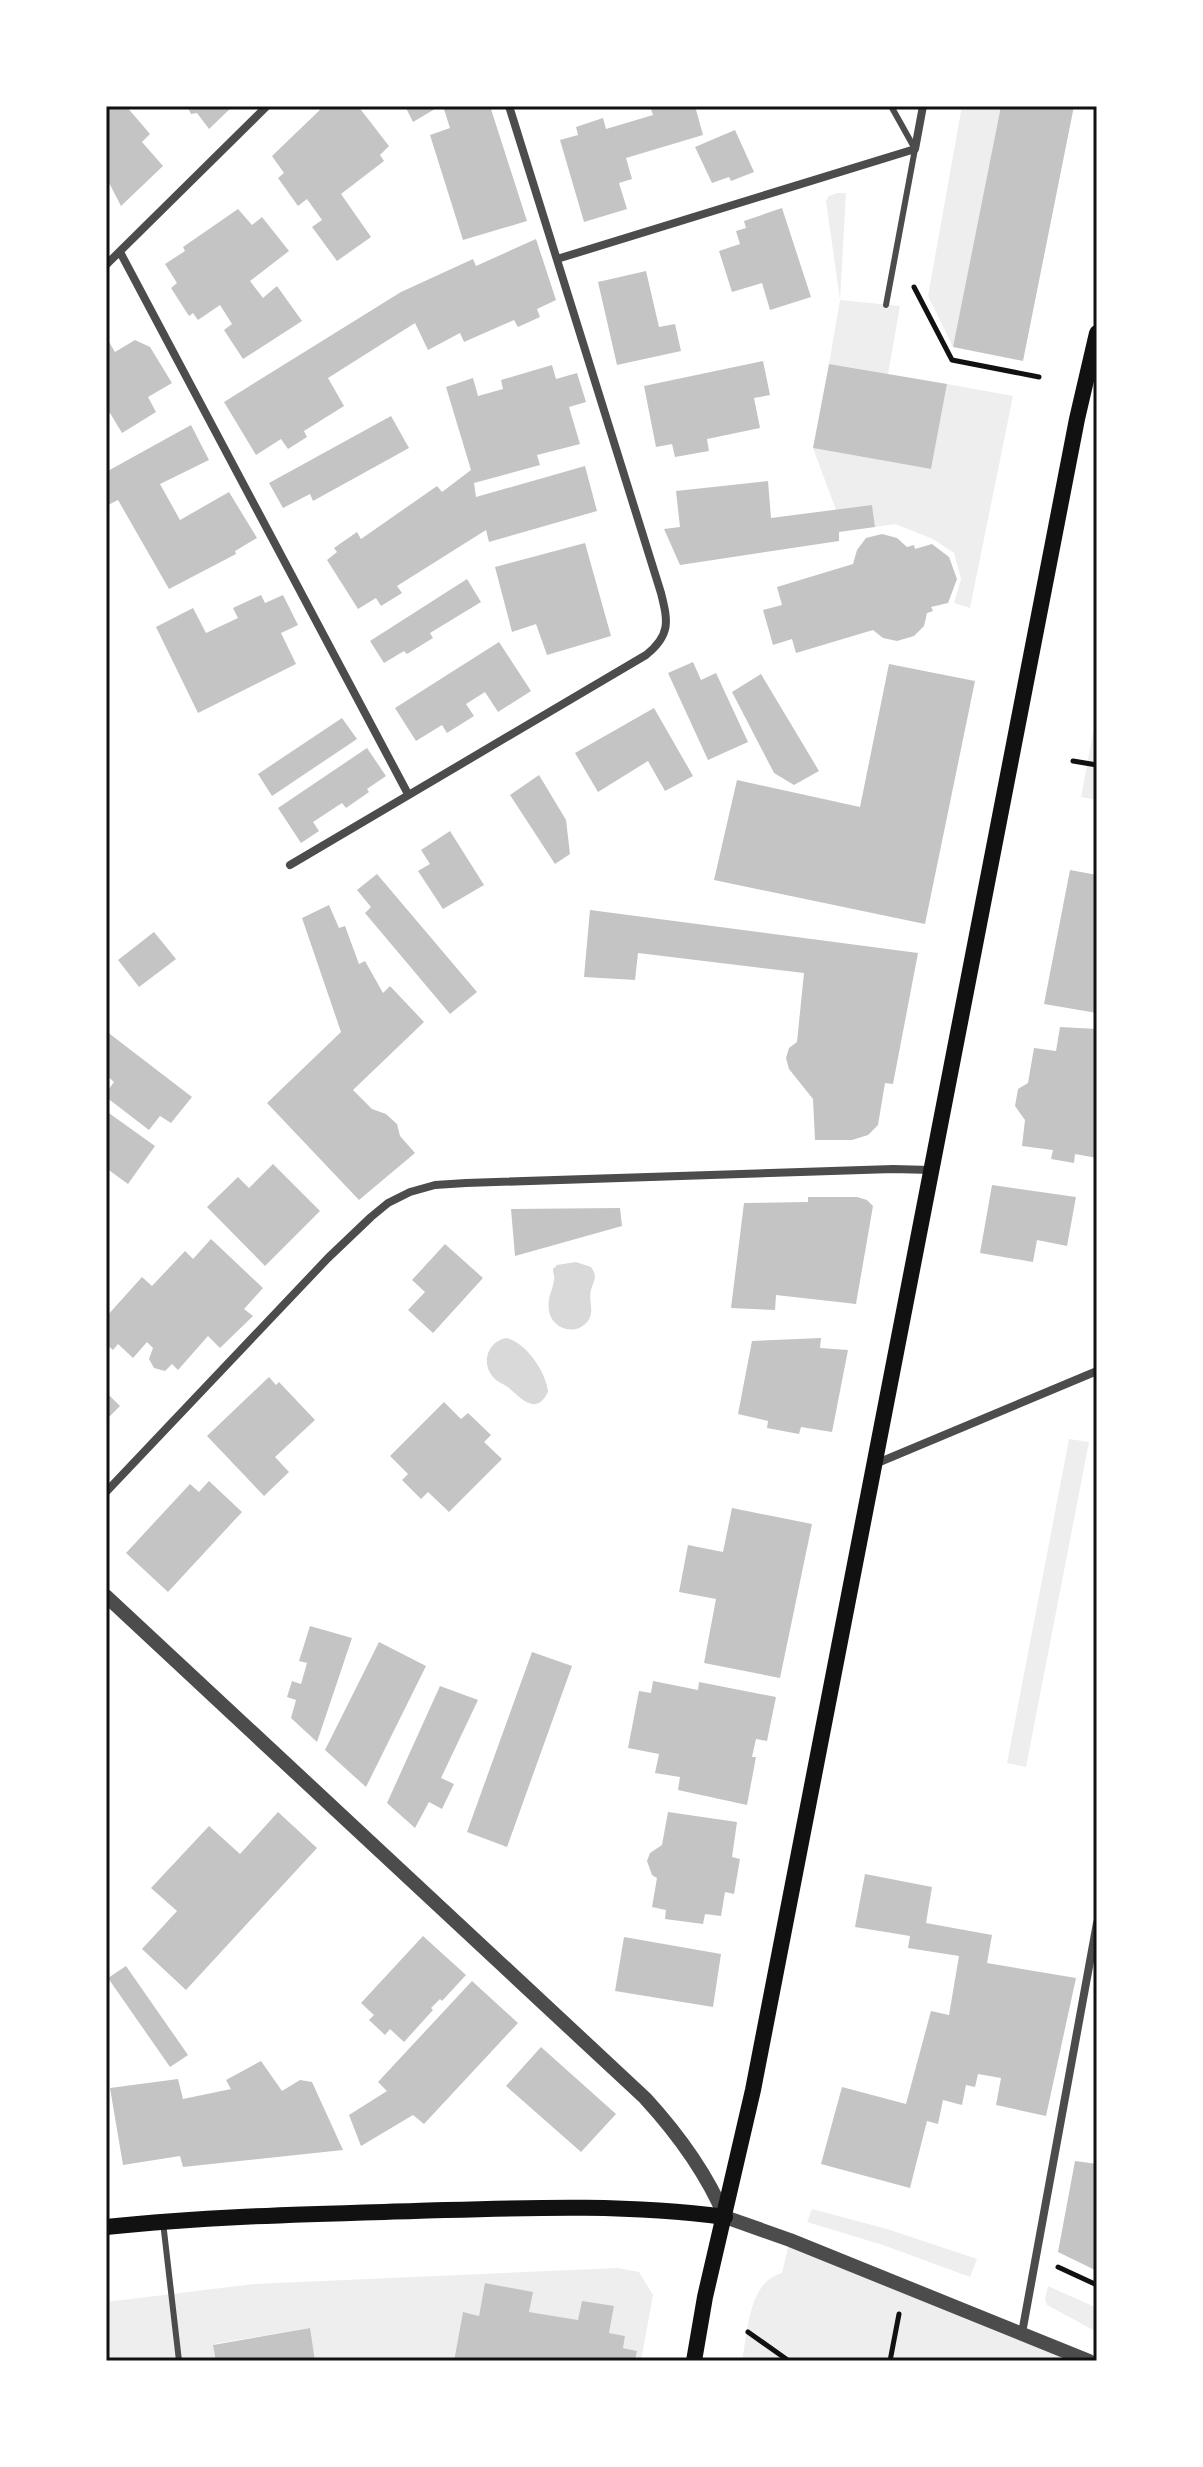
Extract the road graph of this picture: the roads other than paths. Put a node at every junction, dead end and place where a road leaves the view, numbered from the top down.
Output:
1 (267, 106) edge
2 (509, 106) edge
3 (891, 106) edge
4 (923, 106) edge
5 (915, 149) junction
6 (120, 252) junction
7 (557, 259) junction
8 (106, 265) edge
9 (886, 305) dead end
10 (1097, 333) edge
11 (408, 794) junction
12 (290, 865) dead end
13 (931, 1170) junction
14 (1097, 1371) edge
15 (874, 1465) junction
16 (106, 1492) edge
17 (106, 1596) edge
18 (1097, 1923) edge
19 (725, 2217) junction
20 (163, 2221) junction
21 (106, 2227) edge
22 (1022, 2333) junction
23 (179, 2361) edge
24 (694, 2361) edge
25 (1089, 2361) edge

1 - 6 street
2 - 7 street
3 - 5 lane
4 - 5 street
5 - 7 street
5 - 9 lane
6 - 8 street
6 - 11 street
7 - 11 street
10 - 13 main road
11 - 12 street
13 - 15 main road
13 - 16 street
14 - 15 street
15 - 19 main road
17 - 19 street
18 - 22 street
19 - 20 main road
19 - 22 street
19 - 24 main road
20 - 21 main road
20 - 23 lane
22 - 25 street

